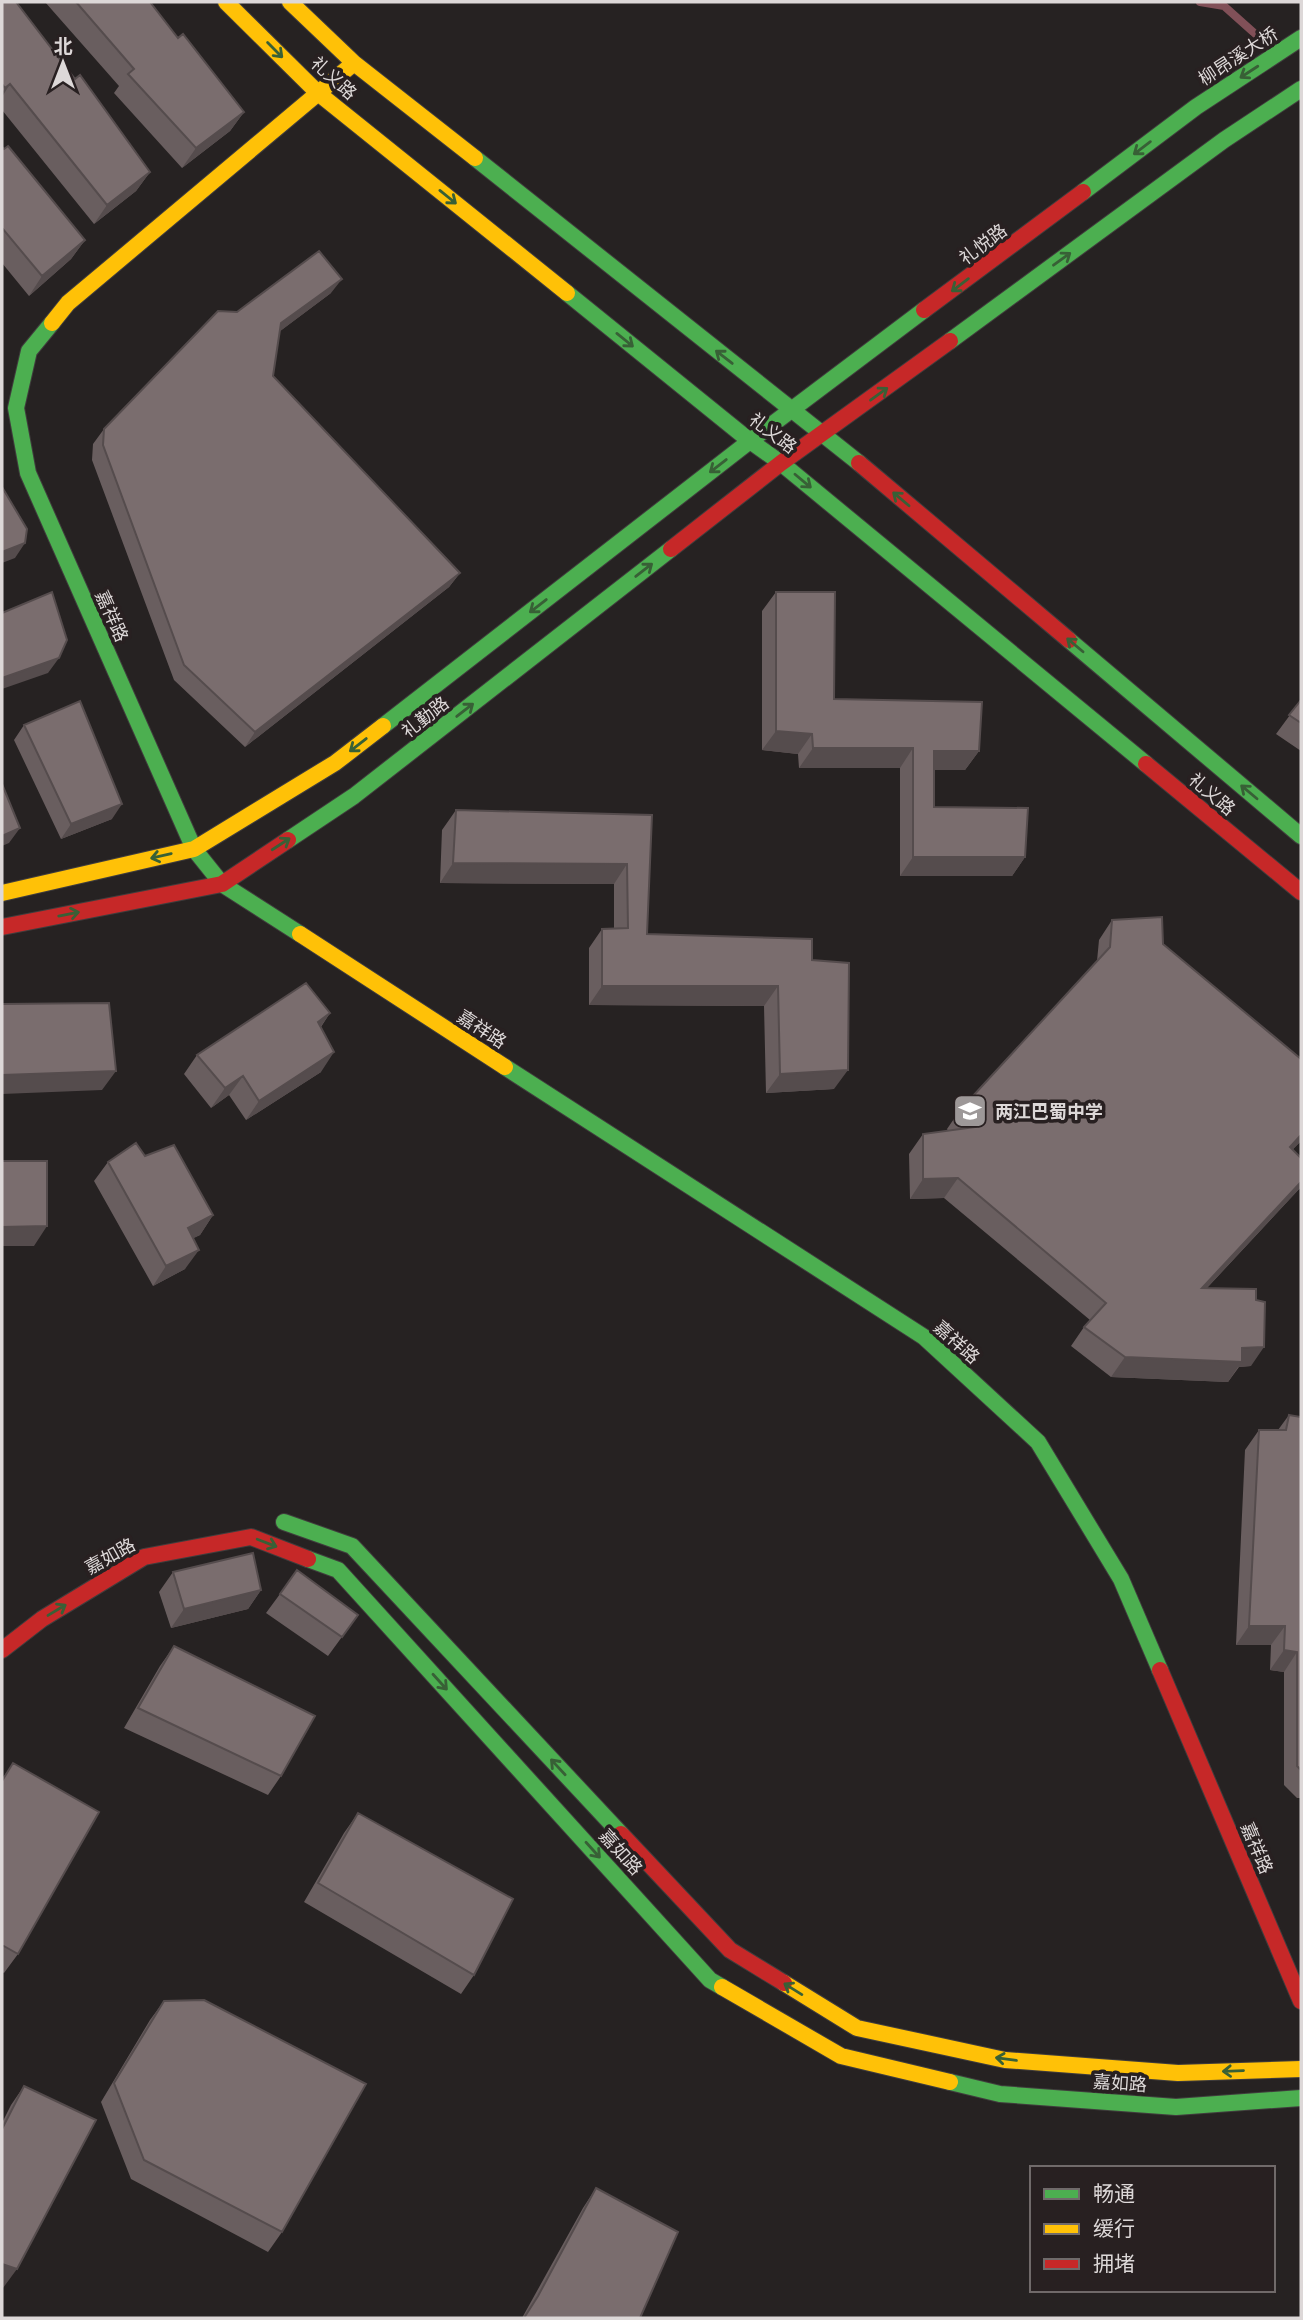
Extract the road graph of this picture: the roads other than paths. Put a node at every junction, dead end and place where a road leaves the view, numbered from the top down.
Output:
1 (226, 2) edge
2 (290, 2) edge
3 (1301, 38) edge
4 (354, 63) junction
5 (1301, 89) edge
6 (318, 93) junction
7 (1196, 107) joint
8 (792, 411) junction
9 (824, 434) junction
10 (750, 441) junction
11 (781, 463) junction
12 (1301, 836) edge
13 (194, 849) junction
14 (222, 884) junction
15 (1301, 892) edge
16 (2, 893) edge
17 (2, 927) edge
18 (264, 1515) dead end
19 (2, 1650) edge
20 (1301, 2001) edge
21 (1301, 2069) edge
22 (1301, 2098) edge

1 -> 6 main road, 礼义路
2 - 4 main road, 礼义路
3 -> 7 main road, 柳昂溪大桥
4 - 6 main road, 嘉祥路
8 -> 4 main road, 礼义路
9 -> 5 main road
6 -> 10 main road, 礼义路
6 - 13 main road, 嘉祥路
7 -> 8 main road, 礼悦路
8 - 9 main road, 礼义路
8 - 10 main road, 礼勤路
9 - 11 main road, 礼勤路
12 -> 9 main road, 礼义路
10 - 11 main road, 礼义路
10 -> 13 main road, 礼勤路
14 -> 11 main road, 礼勤路
11 -> 15 main road, 礼义路
13 - 14 main road, 嘉祥路
13 -> 16 main road, 礼勤路
17 -> 14 main road, 礼勤路
14 - 20 main road, 嘉祥路
21 -> 18 main road, 嘉如路
19 -> 22 main road, 嘉如路

